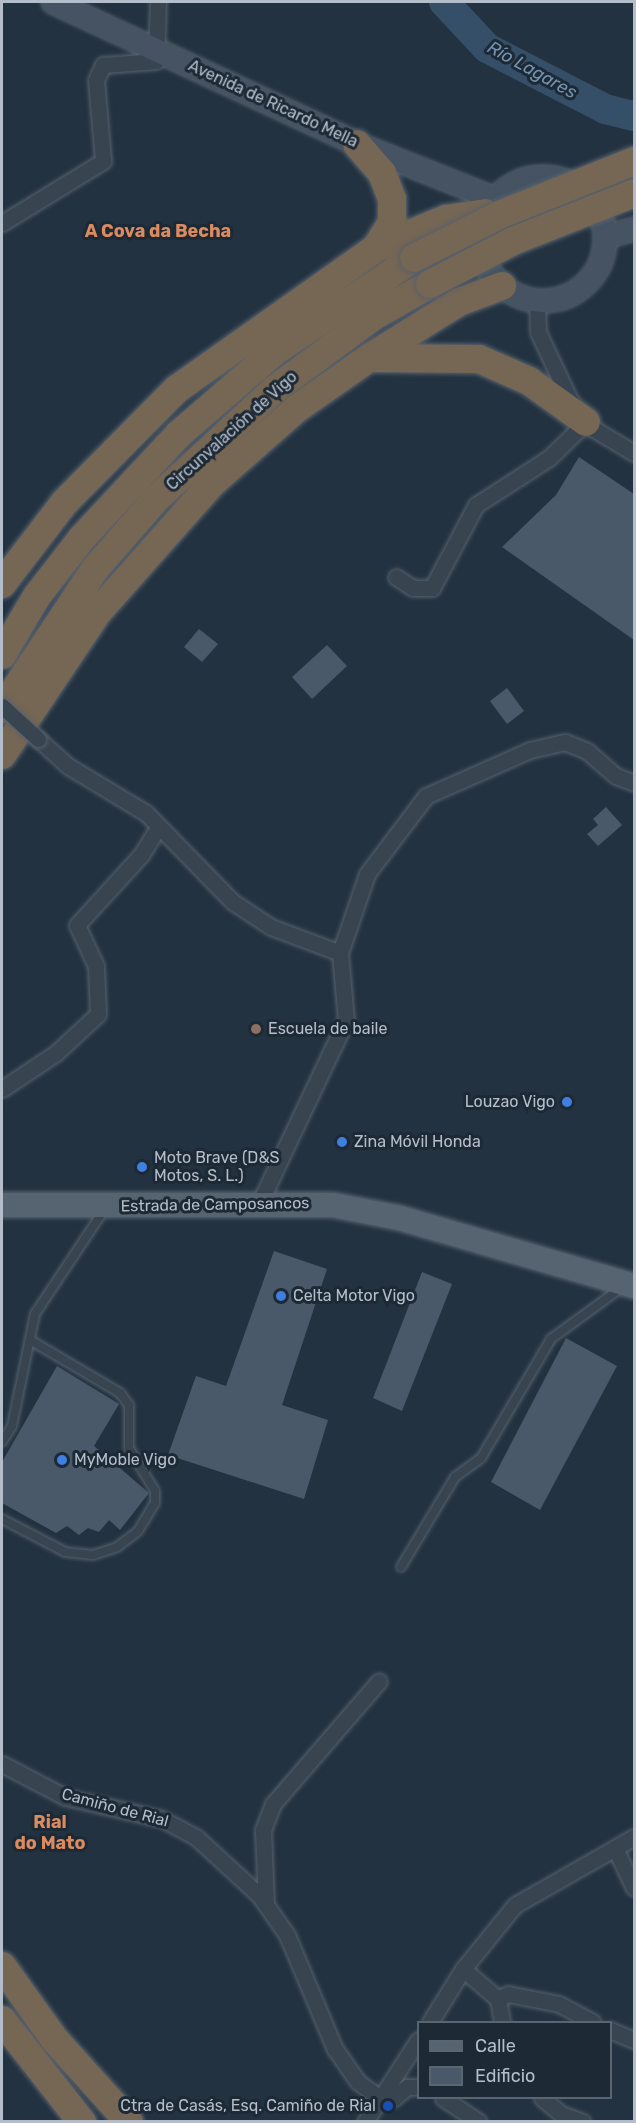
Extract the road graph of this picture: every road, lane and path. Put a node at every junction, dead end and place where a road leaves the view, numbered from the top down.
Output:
1 (53, 2) edge
2 (158, 2) edge
3 (159, 50) junction
4 (357, 144) junction
5 (634, 161) edge
6 (634, 193) edge
7 (491, 206) junction
8 (2, 223) edge
9 (634, 230) edge
10 (606, 237) junction
11 (376, 248) junction
12 (502, 286) junction
13 (537, 302) junction
14 (369, 358) junction
15 (586, 422) junction
16 (634, 453) edge
17 (396, 577) dead end
18 (2, 584) edge
19 (2, 655) edge
20 (2, 707) edge
21 (2, 756) edge
22 (634, 783) edge
23 (157, 829) junction
24 (340, 953) junction
25 (2, 1089) edge
26 (260, 1202) junction
27 (2, 1205) edge
28 (107, 1206) junction
29 (631, 1285) edge
30 (30, 1340) junction
31 (2, 1442) edge
32 (2, 1519) edge
33 (401, 1567) dead end
34 (378, 1681) dead end
35 (2, 1764) edge
36 (634, 1837) edge
37 (615, 1848) junction
38 (634, 1888) edge
39 (266, 1904) junction
40 (2, 1966) edge
41 (463, 1969) junction
42 (498, 1999) junction
43 (2, 2020) edge
44 (431, 2021) edge
45 (502, 2021) edge
46 (591, 2021) edge
47 (612, 2031) edge
48 (634, 2040) edge
49 (417, 2041) edge
50 (417, 2087) edge
51 (379, 2097) junction
52 (446, 2099) edge
53 (544, 2099) edge
54 (81, 2121) edge
55 (129, 2121) edge
56 (365, 2121) edge
57 (479, 2121) edge
58 (583, 2121) edge

1 - 3 main road, Avenida de Ricardo Mella
2 - 3 street
3 - 4 main road, Avenida de Ricardo Mella
3 - 8 street
4 - 7 main road, Avenida de Ricardo Mella
4 - 11 highway
5 - 19 highway, Circunvalación de Vigo, bridge
6 - 20 highway, Circunvalación de Vigo, bridge
7 - 10 main road
7 - 11 highway
7 - 12 main road
9 - 10 main road
10 - 13 main road
11 - 18 highway
12 - 13 main road
12 - 14 highway
13 - 15 street
14 - 15 highway
14 - 21 highway
15 - 16 street
15 - 17 street
20 - 23 street, bridge
22 - 24 street
23 - 24 street
23 - 25 street
24 - 26 street
26 - 28 main road, Estrada de Camposancos
26 - 29 main road, Estrada de Camposancos
27 - 28 main road, Estrada de Camposancos
28 - 30 lane
29 - 33 lane
30 - 31 lane
30 - 32 lane
34 - 39 street
35 - 39 street, Camiño de Rial
36 - 37 street
37 - 38 street
37 - 41 street
39 - 51 street, Camiño de Rial
40 - 55 highway
41 - 42 street
41 - 44 street
42 - 45 street
42 - 46 street
43 - 54 highway
47 - 48 street
49 - 51 street
50 - 51 street
51 - 56 street
52 - 57 street
53 - 58 street

